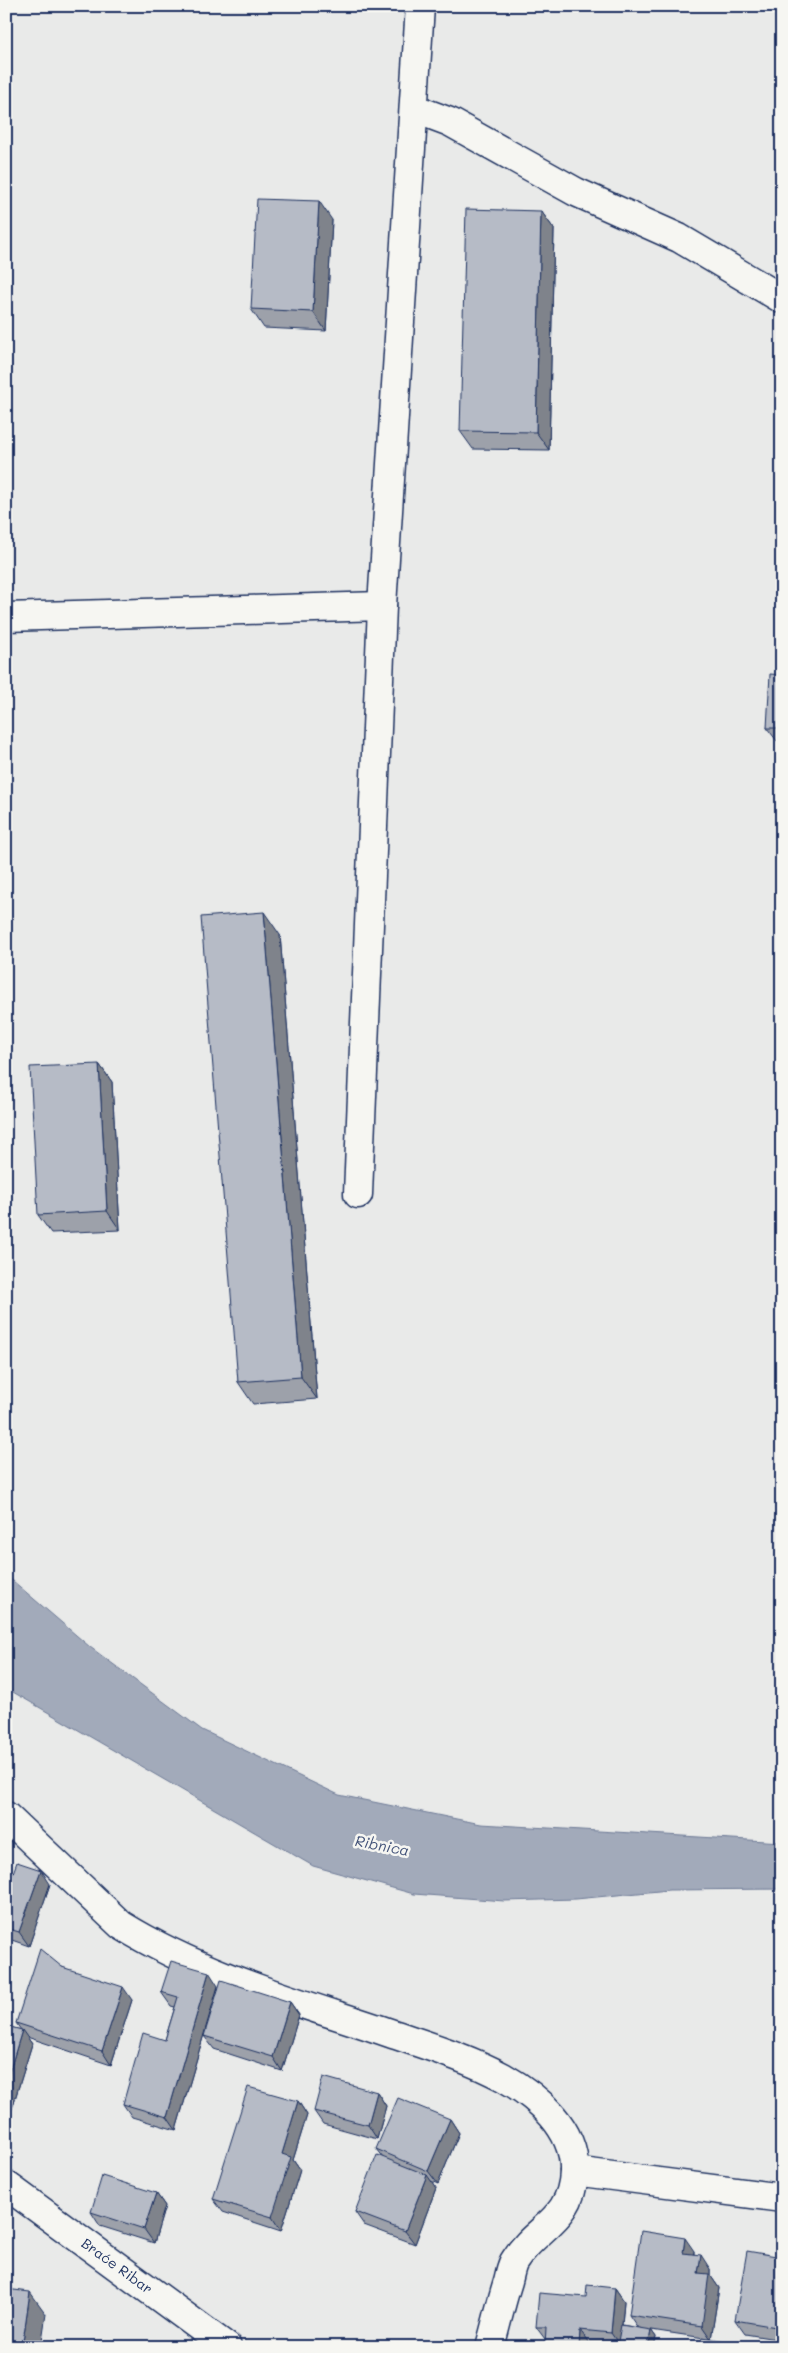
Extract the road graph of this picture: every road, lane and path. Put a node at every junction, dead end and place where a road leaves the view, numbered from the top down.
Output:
1 (420, 6) edge
2 (414, 112) junction
3 (782, 299) edge
4 (382, 606) junction
5 (6, 617) edge
6 (358, 1194) dead end
7 (6, 1816) edge
8 (574, 2171) junction
9 (6, 2186) edge
10 (782, 2198) edge
11 (227, 2347) edge
12 (490, 2347) edge

1 - 2 street
2 - 3 street
2 - 4 street
4 - 5 street
4 - 6 street
7 - 8 street
8 - 10 street
8 - 12 street
9 - 11 street, Braće Ribar

